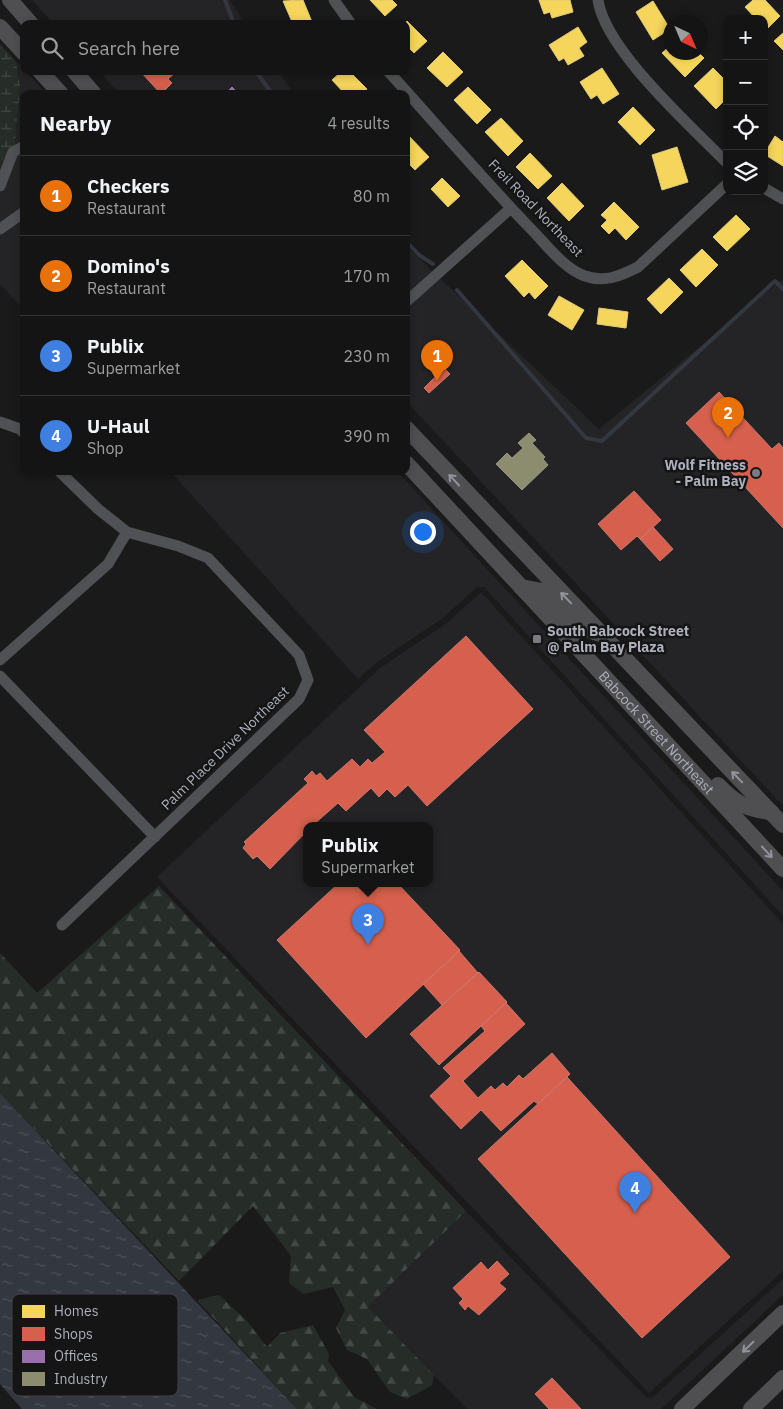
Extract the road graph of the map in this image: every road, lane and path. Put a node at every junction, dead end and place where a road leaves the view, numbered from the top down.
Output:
1 (10, 0) edge
2 (334, 0) edge
3 (598, 0) edge
4 (28, 20) edge
5 (348, 20) edge
6 (0, 27) edge
7 (20, 49) edge
8 (44, 75) edge
9 (77, 75) edge
10 (392, 75) edge
11 (57, 90) edge
12 (90, 90) edge
13 (405, 90) edge
14 (410, 96) edge
15 (20, 148) edge
16 (723, 159) edge
17 (0, 186) edge
18 (723, 188) edge
19 (768, 190) edge
20 (783, 199) edge
21 (511, 208) junction
22 (20, 215) edge
23 (0, 229) edge
24 (410, 298) edge
25 (0, 422) edge
26 (20, 429) edge
27 (410, 432) edge
28 (410, 467) edge
29 (63, 475) edge
30 (127, 532) junction
31 (472, 534) junction
32 (531, 562) junction
33 (521, 587) junction
34 (600, 633) junction
35 (0, 660) edge
36 (0, 676) edge
37 (666, 744) junction
38 (771, 812) junction
39 (783, 826) edge
40 (155, 837) junction
41 (783, 869) edge
42 (62, 925) dead end
43 (783, 1313) edge
44 (783, 1378) edge
45 (682, 1409) edge
46 (751, 1409) edge

1 - 4 main road
2 - 5 street
3 - 16 street
6 - 7 main road
8 - 11 main road
9 - 12 main road
10 - 13 street, Freil Road Northeast
14 - 21 street, Freil Road Northeast
15 - 17 street
18 - 21 street, Freil Road Northeast
19 - 20 street
21 - 24 street
22 - 23 street
25 - 26 street
32 -> 27 main road, Babcock Street Northeast
28 - 31 main road, Babcock Street Northeast
29 - 30 street, Palm Place Drive Northeast
30 - 35 street
30 - 40 street, Palm Place Drive Northeast
31 - 32 main road
31 - 33 main road, Babcock Street Northeast
34 -> 32 main road, Babcock Street Northeast
33 - 34 main road
33 - 37 main road, Babcock Street Northeast
38 -> 34 main road, Babcock Street Northeast
36 - 40 street
37 - 38 main road
37 -> 41 main road, Babcock Street Northeast
38 - 39 main road, Babcock Street Northeast
40 - 42 street, Palm Place Drive Northeast
43 -> 45 main road
44 - 46 main road

